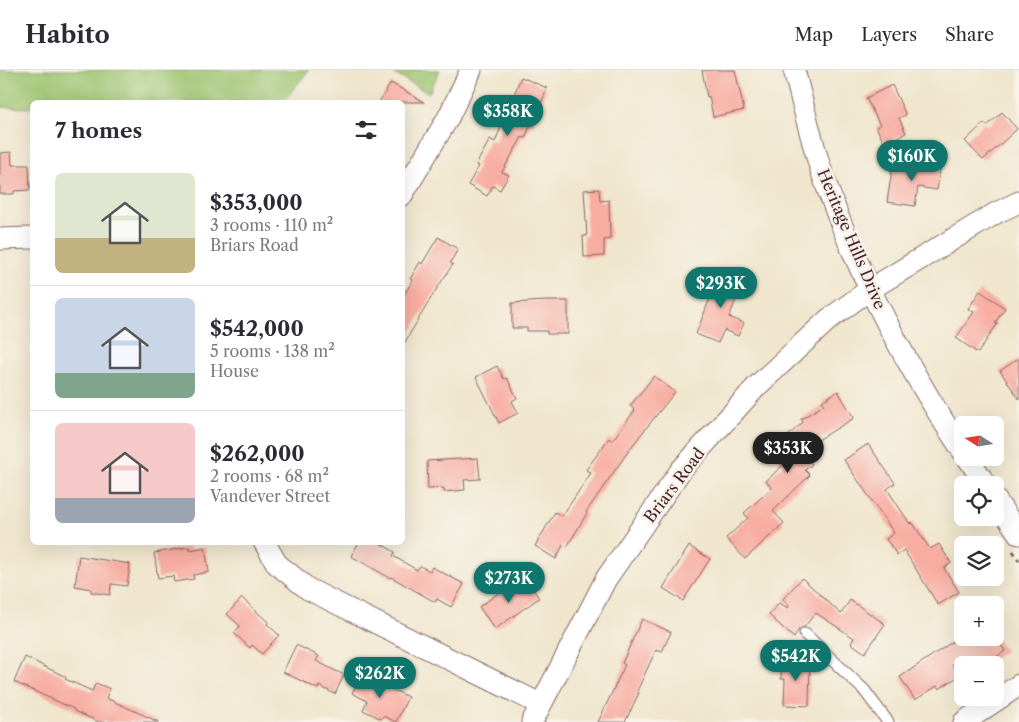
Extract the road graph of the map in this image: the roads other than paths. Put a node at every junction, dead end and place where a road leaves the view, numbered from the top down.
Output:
1 (472, 70) edge
2 (794, 70) edge
3 (405, 190) edge
4 (1019, 202) edge
5 (30, 238) edge
6 (0, 239) edge
7 (869, 290) junction
8 (954, 438) edge
9 (1004, 512) edge
10 (1019, 534) edge
11 (266, 545) edge
12 (805, 634) dead end
13 (1019, 685) edge
14 (536, 713) edge
15 (888, 722) edge
16 (964, 722) edge

1 - 3 street
2 - 7 street, Heritage Hills Drive
4 - 7 street, Briars Road
5 - 6 street
7 - 8 street, Heritage Hills Drive
7 - 14 street, Briars Road
9 - 10 street
11 - 14 street
12 - 15 lane
13 - 16 street

